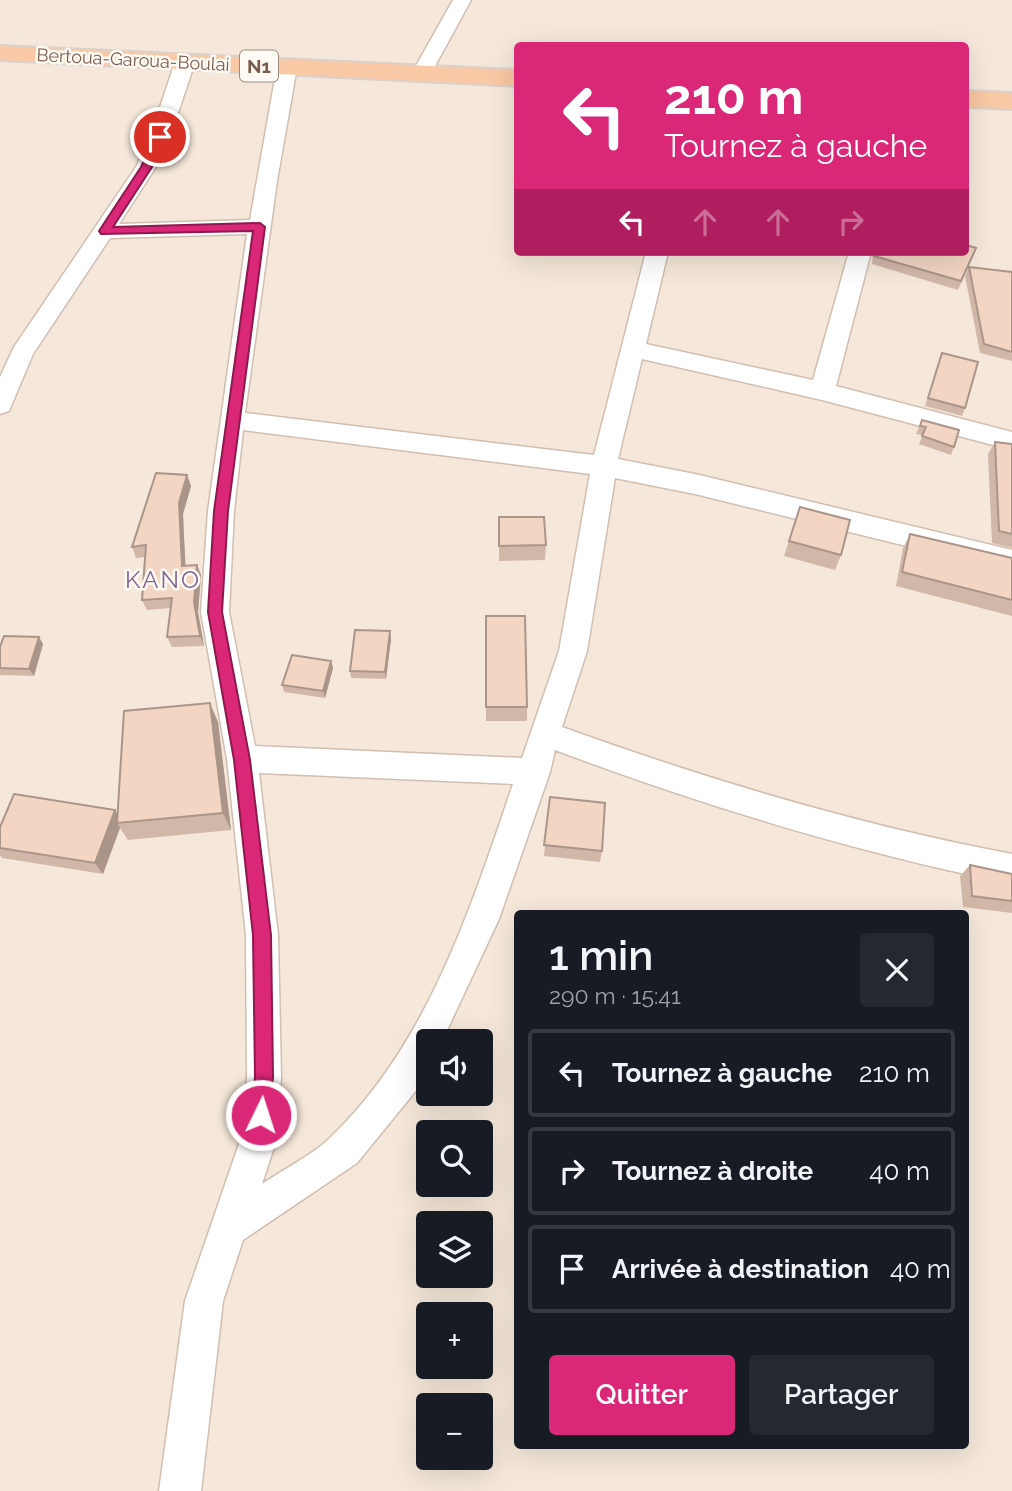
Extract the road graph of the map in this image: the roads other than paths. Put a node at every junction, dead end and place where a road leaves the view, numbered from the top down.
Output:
1 (463, 0) edge
2 (0, 53) edge
3 (185, 62) junction
4 (286, 67) junction
5 (422, 73) junction
6 (514, 78) edge
7 (969, 99) edge
8 (1012, 102) edge
9 (260, 227) junction
10 (105, 231) junction
11 (656, 256) edge
12 (859, 256) edge
13 (633, 349) junction
14 (11, 353) edge
15 (822, 391) junction
16 (0, 405) edge
17 (232, 420) junction
18 (1012, 441) edge
19 (604, 466) junction
20 (1012, 561) edge
21 (547, 734) junction
22 (242, 760) junction
23 (535, 772) junction
24 (1012, 869) edge
25 (230, 1227) junction
26 (180, 1491) edge

1 - 5 street
2 - 3 highway, Bertoua-Garoua-Boulai / N1
3 - 4 highway, Bertoua-Garoua-Boulai / N1
3 - 10 street
4 - 5 highway, Bertoua-Garoua-Boulai / N1
4 - 9 street
5 - 6 highway, Bertoua-Garoua-Boulai / N1
7 - 8 highway
9 - 10 street
9 - 17 street
10 - 14 street
11 - 13 street
12 - 15 street
13 - 15 street
13 - 19 street
14 - 16 street
15 - 18 street
17 - 19 street
17 - 22 street
19 - 20 street
19 - 21 street
21 - 23 street
21 - 24 street
22 - 23 street
22 - 25 street
23 - 25 street
25 - 26 street

